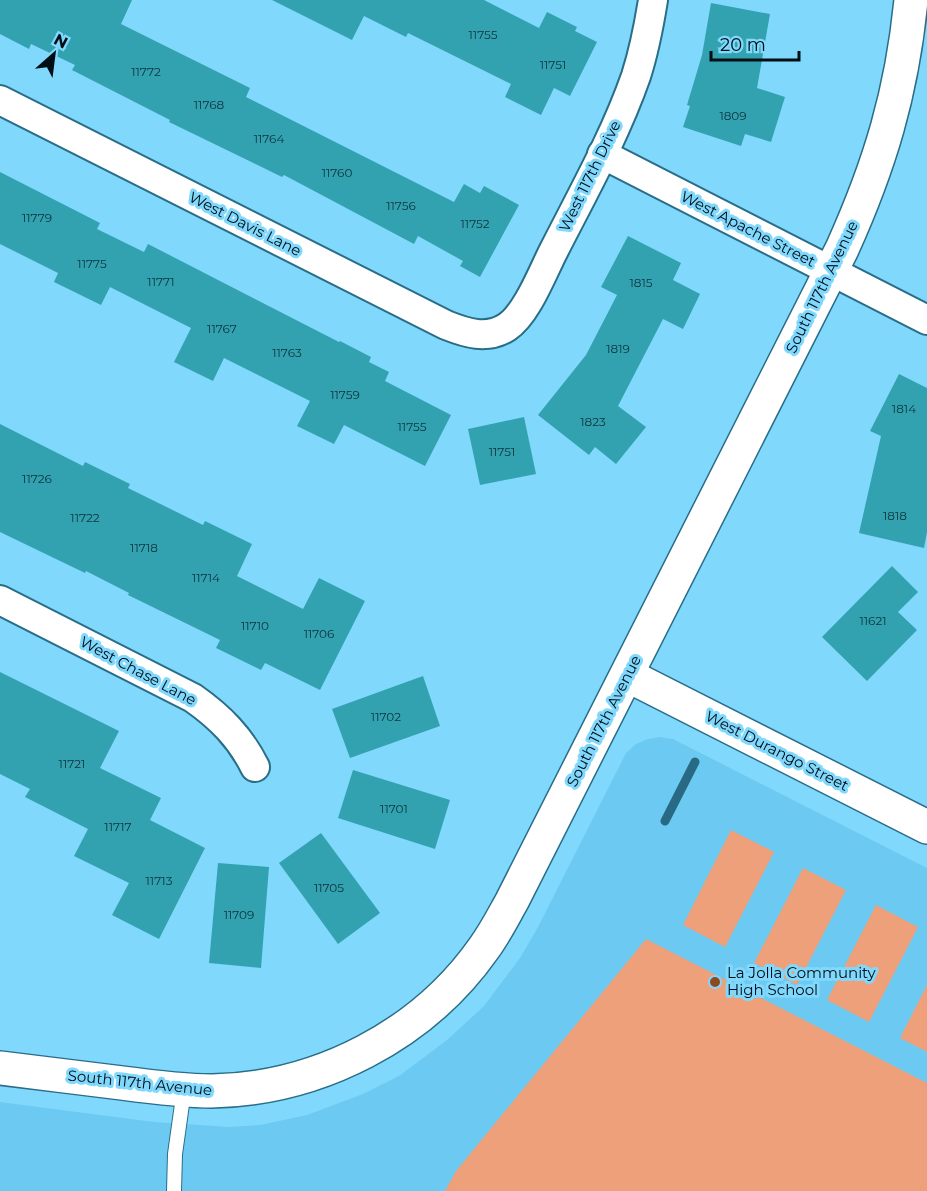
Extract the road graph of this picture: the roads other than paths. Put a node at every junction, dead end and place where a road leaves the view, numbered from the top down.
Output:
1 (653, 0) edge
2 (911, 0) edge
3 (0, 100) edge
4 (602, 154) junction
5 (831, 272) junction
6 (927, 320) edge
7 (494, 334) joint
8 (0, 600) edge
9 (627, 675) junction
10 (255, 767) dead end
11 (927, 827) edge
12 (0, 1068) edge
13 (184, 1090) junction
14 (174, 1191) edge

1 - 4 street, West 117th Drive
2 - 5 street, South 117th Avenue
3 - 7 street, West Davis Lane
4 - 5 street, West Apache Street
4 - 7 street, West 117th Drive
5 - 6 street, West Apache Street
5 - 9 street, South 117th Avenue
8 - 10 street, West Chase Lane
9 - 11 street, West Durango Street
9 - 13 street, South 117th Avenue
12 - 13 street, South 117th Avenue
13 - 14 lane

